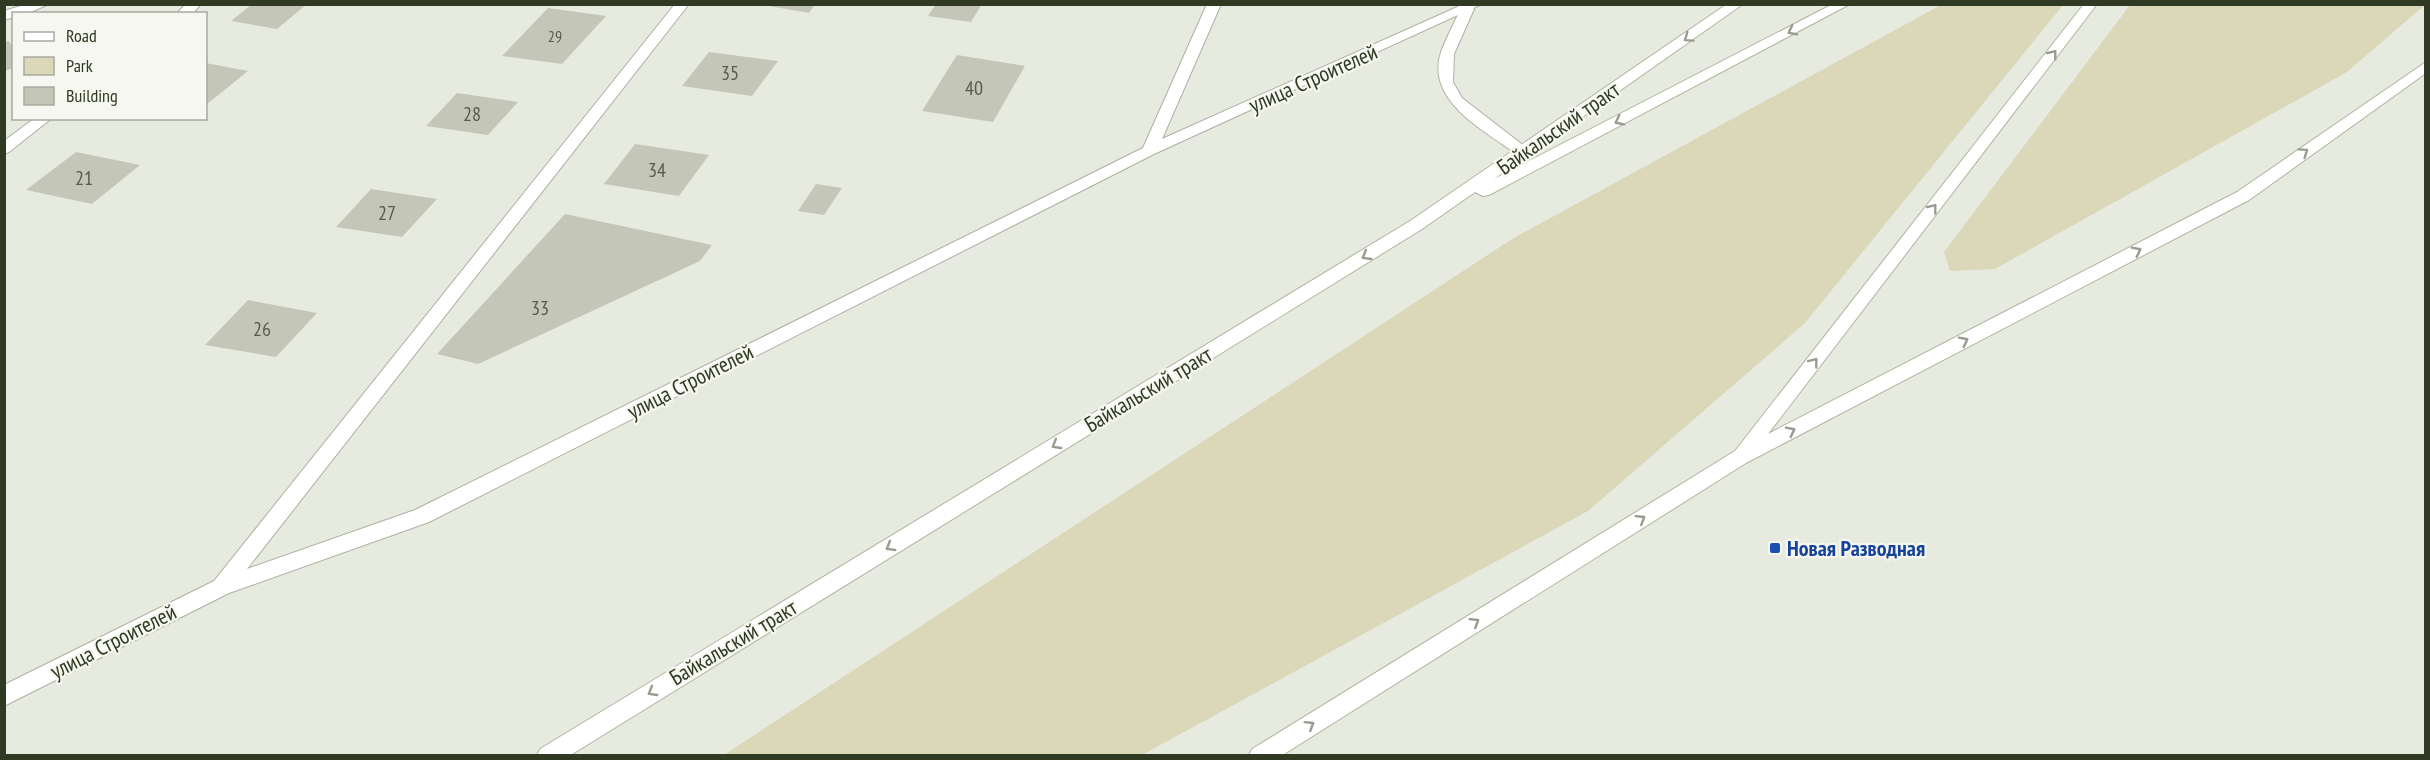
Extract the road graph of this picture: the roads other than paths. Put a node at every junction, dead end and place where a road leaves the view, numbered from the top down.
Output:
1 (43, 4) edge
2 (683, 4) edge
3 (1214, 4) edge
4 (1737, 4) edge
5 (1844, 4) edge
6 (2091, 4) edge
7 (1468, 6) edge
8 (17, 12) edge
9 (2426, 66) edge
10 (42, 120) edge
11 (4, 149) edge
12 (1149, 152) junction
13 (1523, 152) junction
14 (1416, 225) junction
15 (1739, 458) junction
16 (222, 586) junction
17 (4, 696) edge
18 (548, 756) edge
19 (1260, 756) edge

1 - 8 main road
2 - 16 main road, улица Строителей
3 - 12 main road
4 -> 13 main road, Байкальский тракт
5 -> 14 main road
15 -> 6 main road
7 - 12 main road, улица Строителей
7 - 13 main road
15 -> 9 main road
10 - 11 main road
12 - 16 main road, улица Строителей
13 - 14 main road, Байкальский тракт
14 -> 18 main road, Байкальский тракт
19 -> 15 main road
16 - 17 main road, улица Строителей

